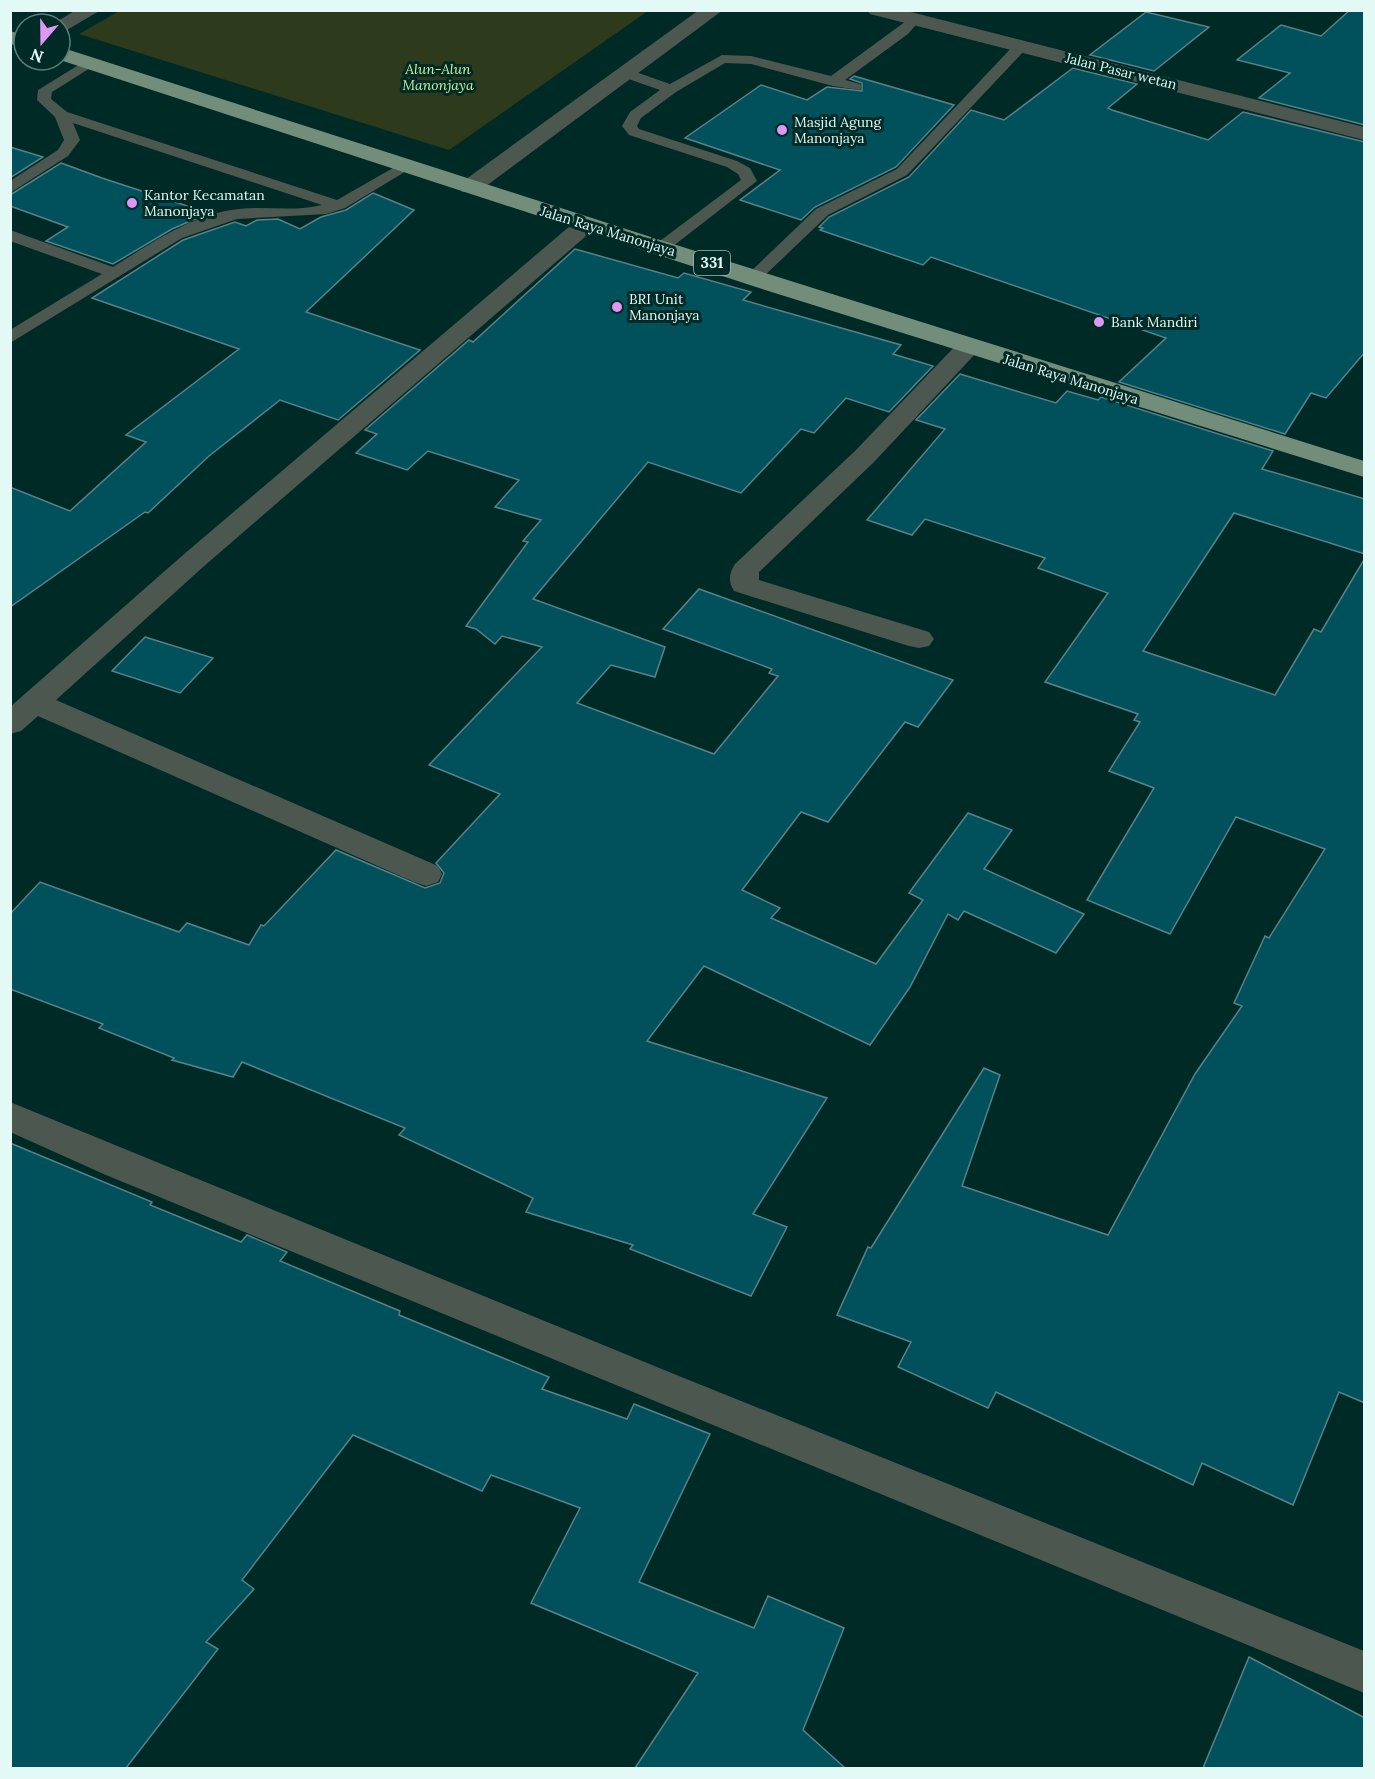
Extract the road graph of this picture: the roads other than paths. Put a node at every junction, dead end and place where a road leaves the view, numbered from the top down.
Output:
1 (92, 10) edge
2 (713, 10) edge
3 (877, 10) edge
4 (913, 20) junction
5 (72, 21) edge
6 (1021, 46) junction
7 (72, 57) edge
8 (90, 62) junction
9 (625, 73) junction
10 (833, 82) junction
11 (855, 87) dead end
12 (671, 89) junction
13 (62, 115) junction
14 (1365, 134) edge
15 (405, 167) junction
16 (470, 187) junction
17 (10, 188) edge
18 (339, 205) junction
19 (585, 225) junction
20 (10, 235) edge
21 (662, 247) junction
22 (114, 273) junction
23 (754, 277) junction
24 (10, 338) edge
25 (968, 347) junction
26 (1365, 469) edge
27 (919, 639) dead end
28 (36, 703) junction
29 (10, 724) edge
30 (426, 874) dead end
31 (10, 1116) edge
32 (1365, 1672) edge

1 - 5 street
2 - 9 street
3 - 4 street, Jalan Pasar wetan
4 - 6 street, Jalan Pasar wetan
4 - 10 lane
6 - 14 street, Jalan Pasar wetan
6 - 23 lane
7 - 8 main road, Jalan Raya Manonjaya / 331
8 - 13 lane
8 - 15 main road, Jalan Raya Manonjaya / 331
9 - 12 lane
9 - 16 street
10 - 11 lane
10 - 12 lane
12 - 21 lane
13 - 17 lane
13 - 18 lane
15 - 16 main road, Jalan Raya Manonjaya / 331
15 - 18 lane
16 - 19 main road, Jalan Raya Manonjaya / 331
18 - 22 lane
19 - 21 main road, Jalan Raya Manonjaya / 331
19 - 28 street
20 - 22 lane
21 - 23 main road, Jalan Raya Manonjaya / 331
22 - 24 lane
23 - 25 main road, Jalan Raya Manonjaya / 331
25 - 26 main road, Jalan Raya Manonjaya / 331
25 - 27 street
28 - 29 street
28 - 30 street
31 - 32 street

